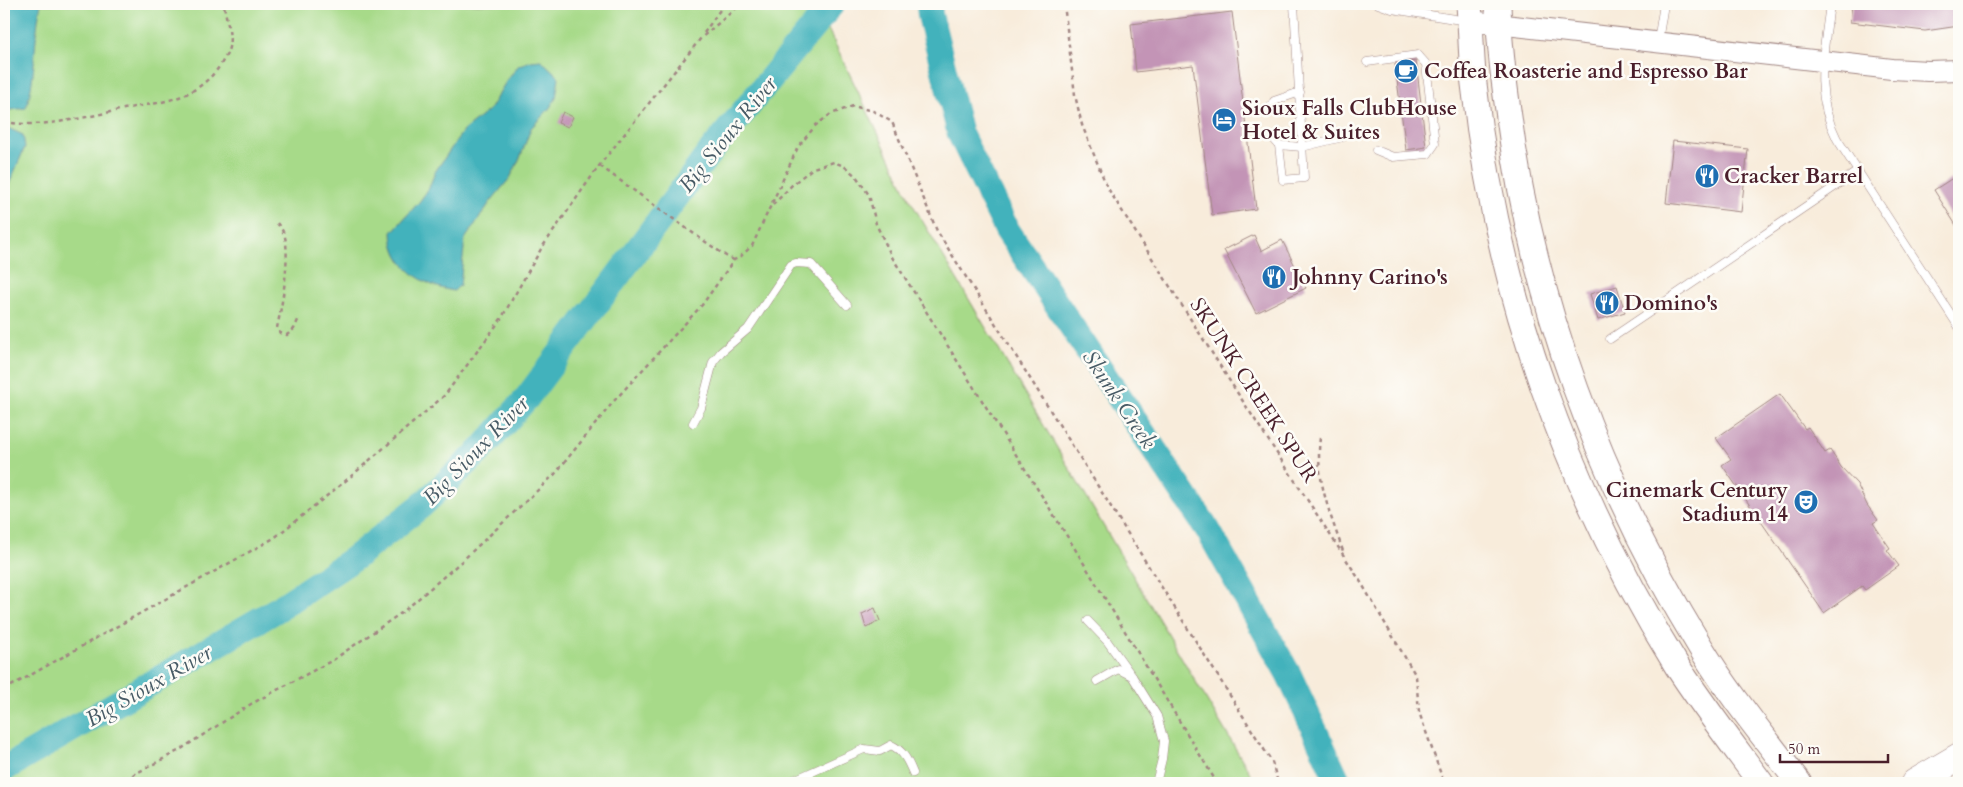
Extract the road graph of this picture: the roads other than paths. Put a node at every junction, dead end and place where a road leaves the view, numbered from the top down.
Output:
1 (1294, 4) edge
2 (1378, 4) edge
3 (1664, 4) edge
4 (1830, 4) edge
5 (1469, 12) edge
6 (1498, 14) edge
7 (1658, 42) junction
8 (1822, 61) junction
9 (1367, 62) dead end
10 (1959, 70) edge
11 (1300, 92) junction
12 (1267, 113) dead end
13 (1271, 136) dead end
14 (1343, 137) dead end
15 (1279, 145) junction
16 (1302, 147) junction
17 (1376, 150) dead end
18 (1858, 170) junction
19 (847, 305) dead end
20 (1959, 328) edge
21 (1610, 339) dead end
22 (693, 423) dead end
23 (1088, 621) dead end
24 (1132, 676) junction
25 (1098, 681) dead end
26 (1959, 757) edge
27 (913, 773) dead end
28 (787, 783) edge
29 (1156, 783) edge
30 (1761, 783) edge
31 (1799, 783) edge
32 (1915, 783) edge

1 - 11 lane
2 - 5 lane
3 - 7 lane
4 - 8 lane
5 - 6 street
5 - 30 main road
6 - 7 street
6 - 31 main road
7 - 8 street
8 - 10 street
8 - 18 lane
9 - 17 lane
11 - 12 lane
11 - 16 lane
13 - 15 lane
14 - 16 lane
15 - 16 lane
15 - 16 lane
18 - 20 lane
18 - 21 lane
19 - 22 lane
23 - 24 lane
24 - 25 lane
24 - 29 lane
26 - 32 highway
27 - 28 lane

